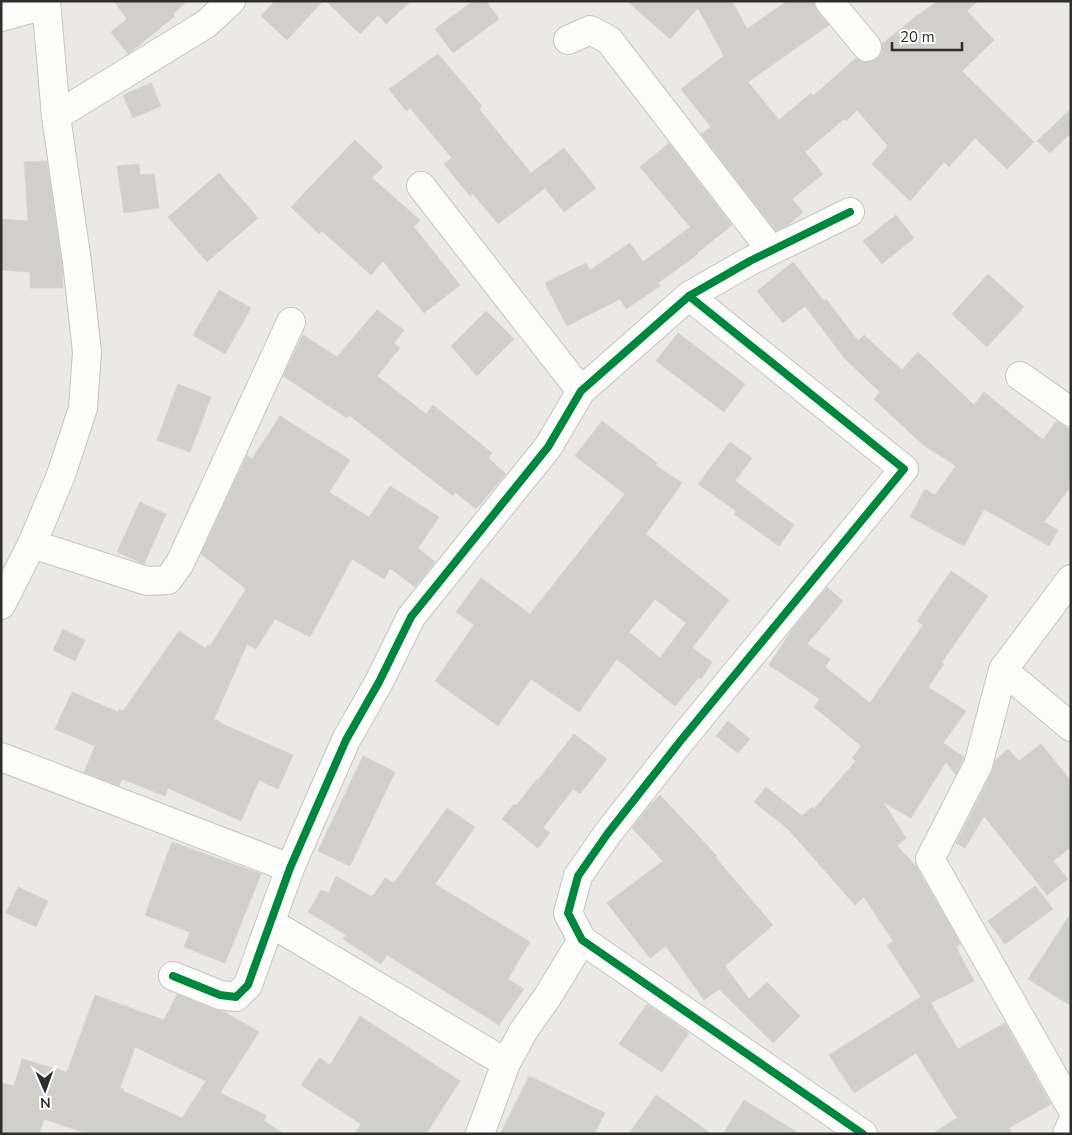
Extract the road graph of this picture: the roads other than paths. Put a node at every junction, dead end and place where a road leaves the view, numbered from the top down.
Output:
1 (231, 1) edge
2 (829, 1) edge
3 (46, 3) edge
4 (1, 17) edge
5 (568, 40) dead end
6 (867, 47) dead end
7 (56, 116) junction
8 (421, 186) dead end
9 (850, 212) dead end
10 (771, 250) junction
11 (689, 296) junction
12 (291, 322) dead end
13 (1020, 376) dead end
14 (581, 391) junction
15 (1071, 412) edge
16 (32, 544) junction
17 (1071, 579) edge
18 (1, 605) edge
19 (1003, 670) junction
20 (1071, 727) edge
21 (1, 757) edge
22 (290, 868) junction
23 (271, 923) junction
24 (582, 940) junction
25 (174, 976) dead end
26 (506, 1063) junction
27 (1071, 1107) edge
28 (1071, 1125) edge
29 (480, 1134) edge
30 (863, 1134) edge
31 (1066, 1134) edge

1 - 7 street
2 - 6 street
3 - 4 street
3 - 7 street
5 - 10 street
7 - 16 street
8 - 14 street
9 - 10 street
10 - 11 street
11 - 14 street
11 - 24 street
12 - 16 street
13 - 15 street
14 - 22 street
16 - 18 street
17 - 19 street
19 - 20 street
19 - 27 street
21 - 22 street
22 - 23 street
23 - 25 street
23 - 26 street
24 - 26 street
24 - 30 street
26 - 29 street
28 - 31 street

